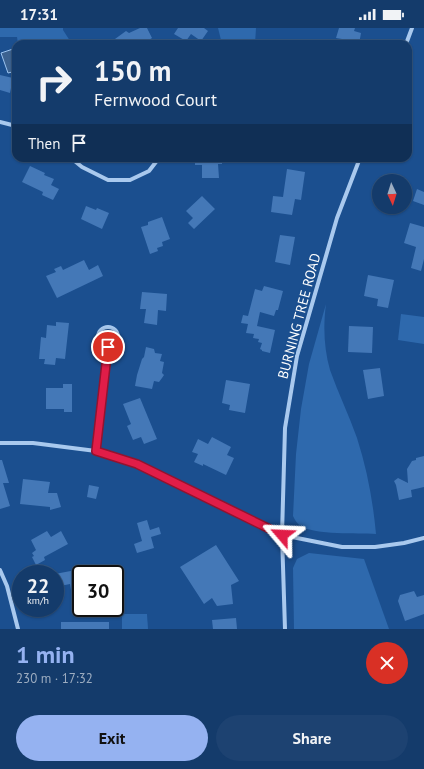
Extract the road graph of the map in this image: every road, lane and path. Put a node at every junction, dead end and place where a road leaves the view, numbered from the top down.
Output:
1 (412, 28) edge
2 (408, 40) edge
3 (0, 122) edge
4 (12, 125) edge
5 (76, 162) edge
6 (156, 162) edge
7 (358, 162) edge
8 (108, 347) junction
9 (0, 443) edge
10 (96, 451) junction
11 (282, 535) junction
12 (424, 538) edge
13 (0, 570) edge
14 (18, 629) edge
15 (285, 629) edge

1 - 2 street
3 - 4 street
5 - 6 street
7 - 11 street, BURNING TREE ROAD
8 - 8 street
8 - 10 street
9 - 10 street
10 - 11 street
11 - 12 street
11 - 15 street, BURNING TREE ROAD
13 - 14 street

